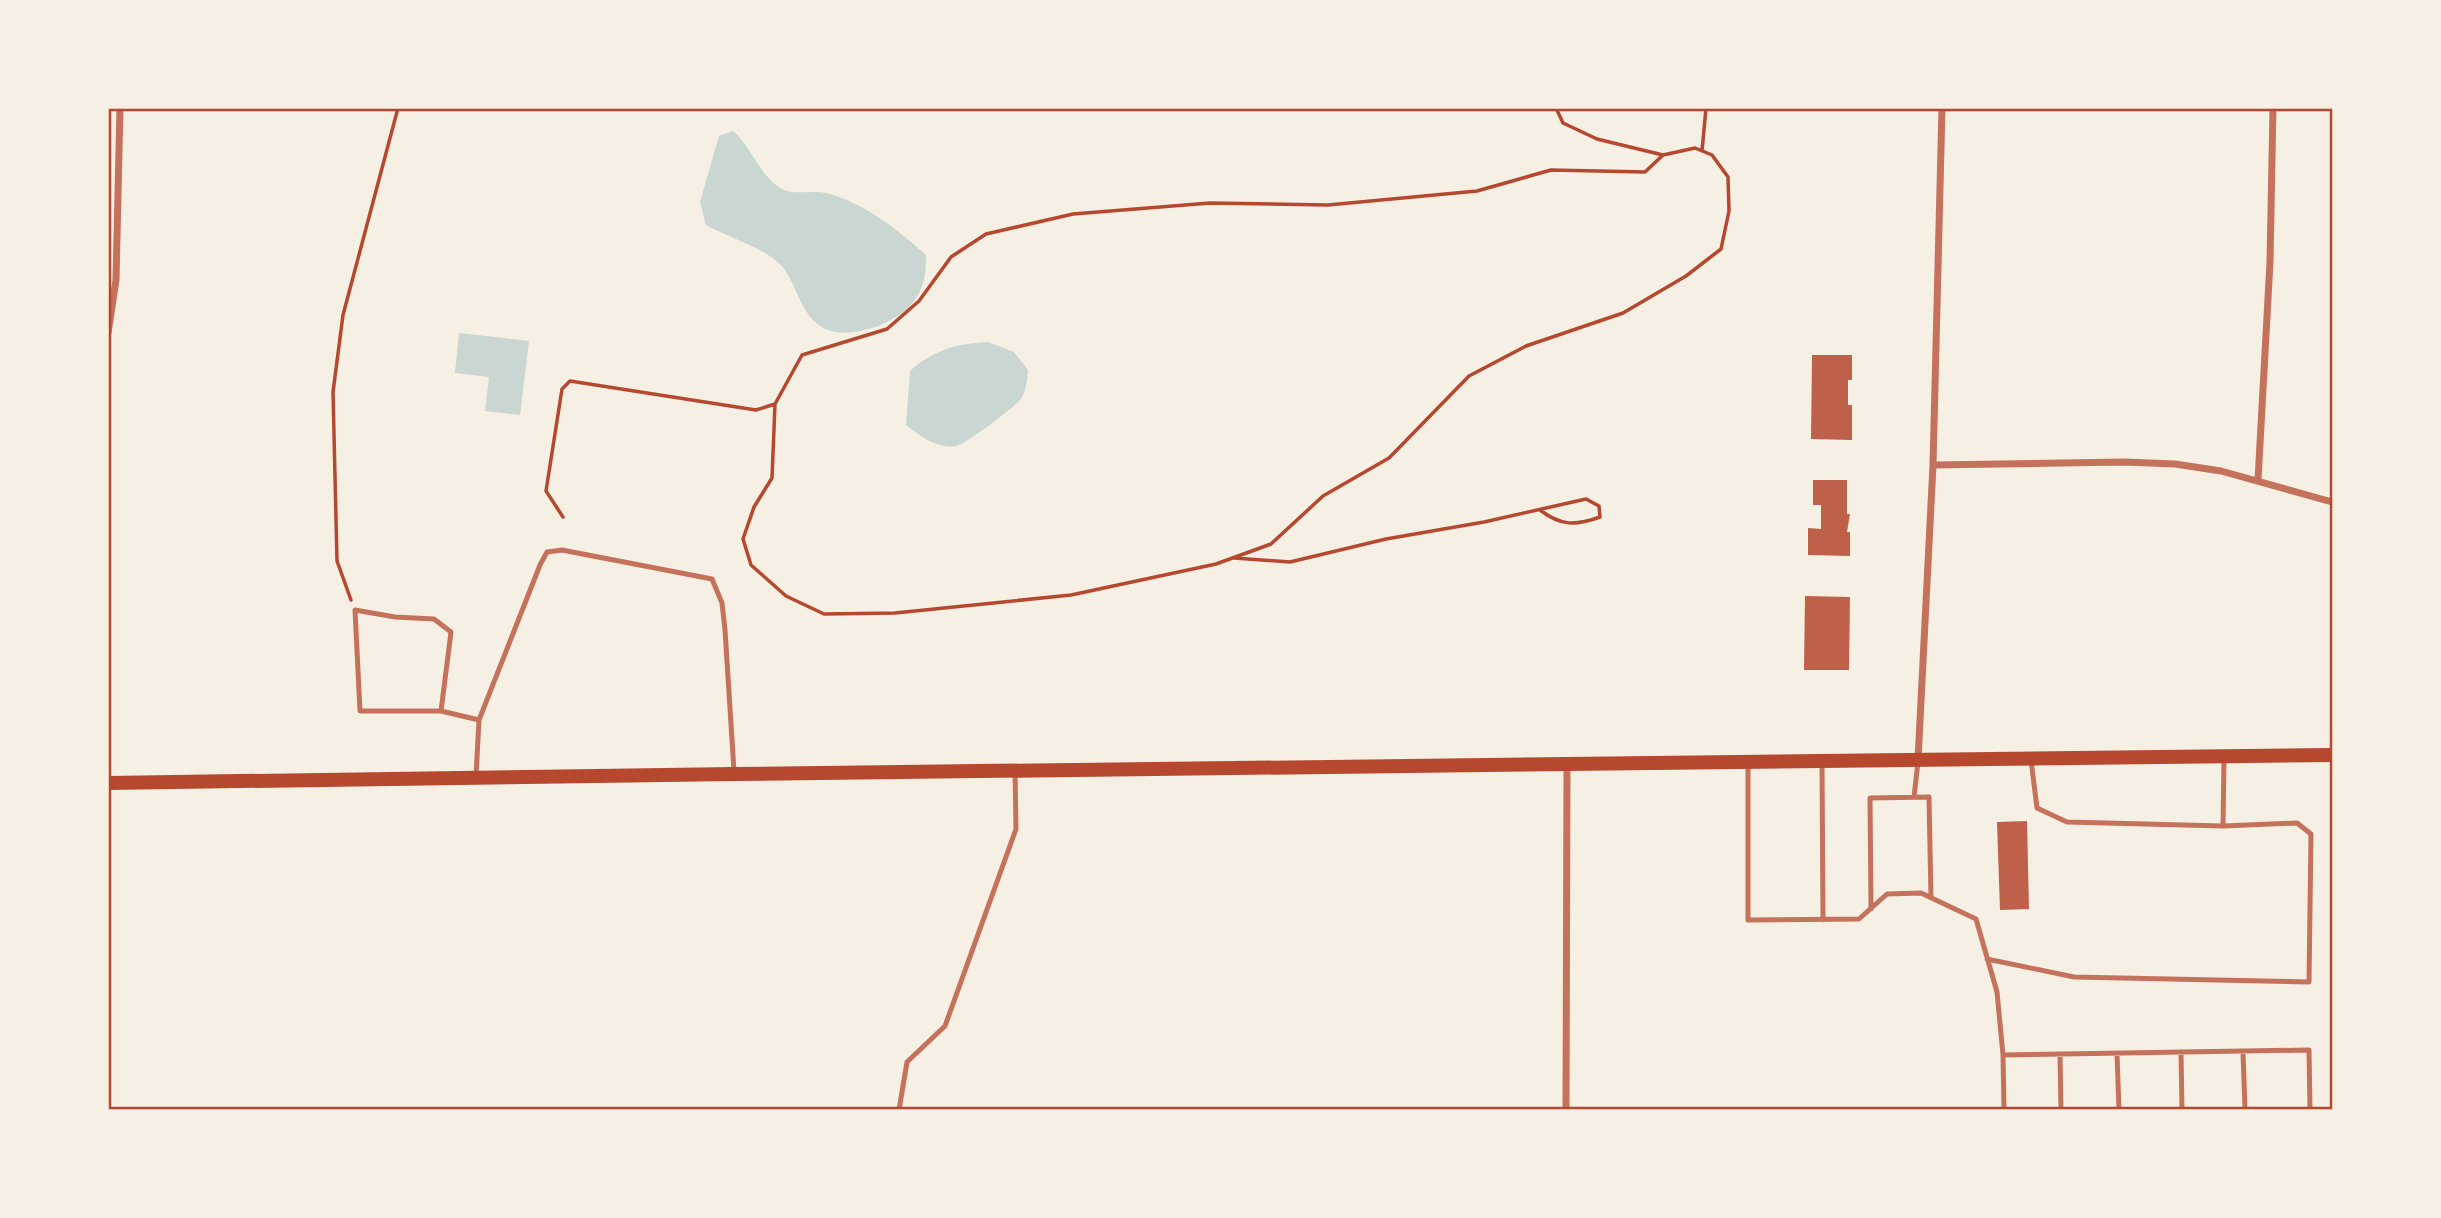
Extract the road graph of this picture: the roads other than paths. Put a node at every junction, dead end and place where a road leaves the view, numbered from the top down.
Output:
1 (120, 108) edge
2 (1942, 108) edge
3 (2273, 108) edge
4 (117, 223) junction
5 (108, 233) edge
6 (108, 333) edge
7 (1933, 465) junction
8 (2258, 480) junction
9 (2333, 502) edge
10 (441, 711) junction
11 (479, 720) junction
12 (2333, 755) edge
13 (2224, 757) junction
14 (2031, 759) junction
15 (1918, 761) junction
16 (1822, 762) junction
17 (1748, 763) junction
18 (1567, 765) junction
19 (1015, 772) junction
20 (734, 774) junction
21 (476, 779) junction
22 (108, 783) edge
23 (1914, 797) junction
24 (2223, 826) junction
25 (1931, 898) junction
26 (1871, 909) junction
27 (1824, 920) junction
28 (1987, 959) junction
29 (2181, 1052) junction
30 (2243, 1052) junction
31 (2117, 1053) junction
32 (2060, 1054) junction
33 (2003, 1055) junction
34 (900, 1110) edge
35 (1566, 1110) edge
36 (2004, 1110) edge
37 (2061, 1110) edge
38 (2119, 1110) edge
39 (2182, 1110) edge
40 (2245, 1110) edge
41 (2309, 1110) edge

1 - 4 street
2 - 7 street
3 - 8 street
4 - 5 street
4 - 6 street
7 - 8 street
7 - 15 street
8 - 9 street
10 - 10 lane
10 - 11 lane
11 - 20 lane
11 - 21 lane
12 - 13 main road
13 - 14 main road
13 - 24 lane
14 - 15 main road
14 - 24 lane
15 - 16 main road
15 - 23 lane
16 - 17 main road
16 - 27 lane
17 - 18 main road
17 - 27 lane
18 - 19 main road
18 - 35 street
19 - 20 main road
19 - 34 lane
20 - 21 main road
21 - 22 main road
23 - 25 lane
23 - 26 lane
24 - 28 lane
25 - 26 lane
25 - 28 lane
26 - 27 lane
28 - 33 lane
29 - 30 lane
29 - 31 lane
29 - 39 lane
30 - 40 lane
30 - 41 lane
31 - 32 lane
31 - 38 lane
32 - 33 lane
32 - 37 lane
33 - 36 lane

